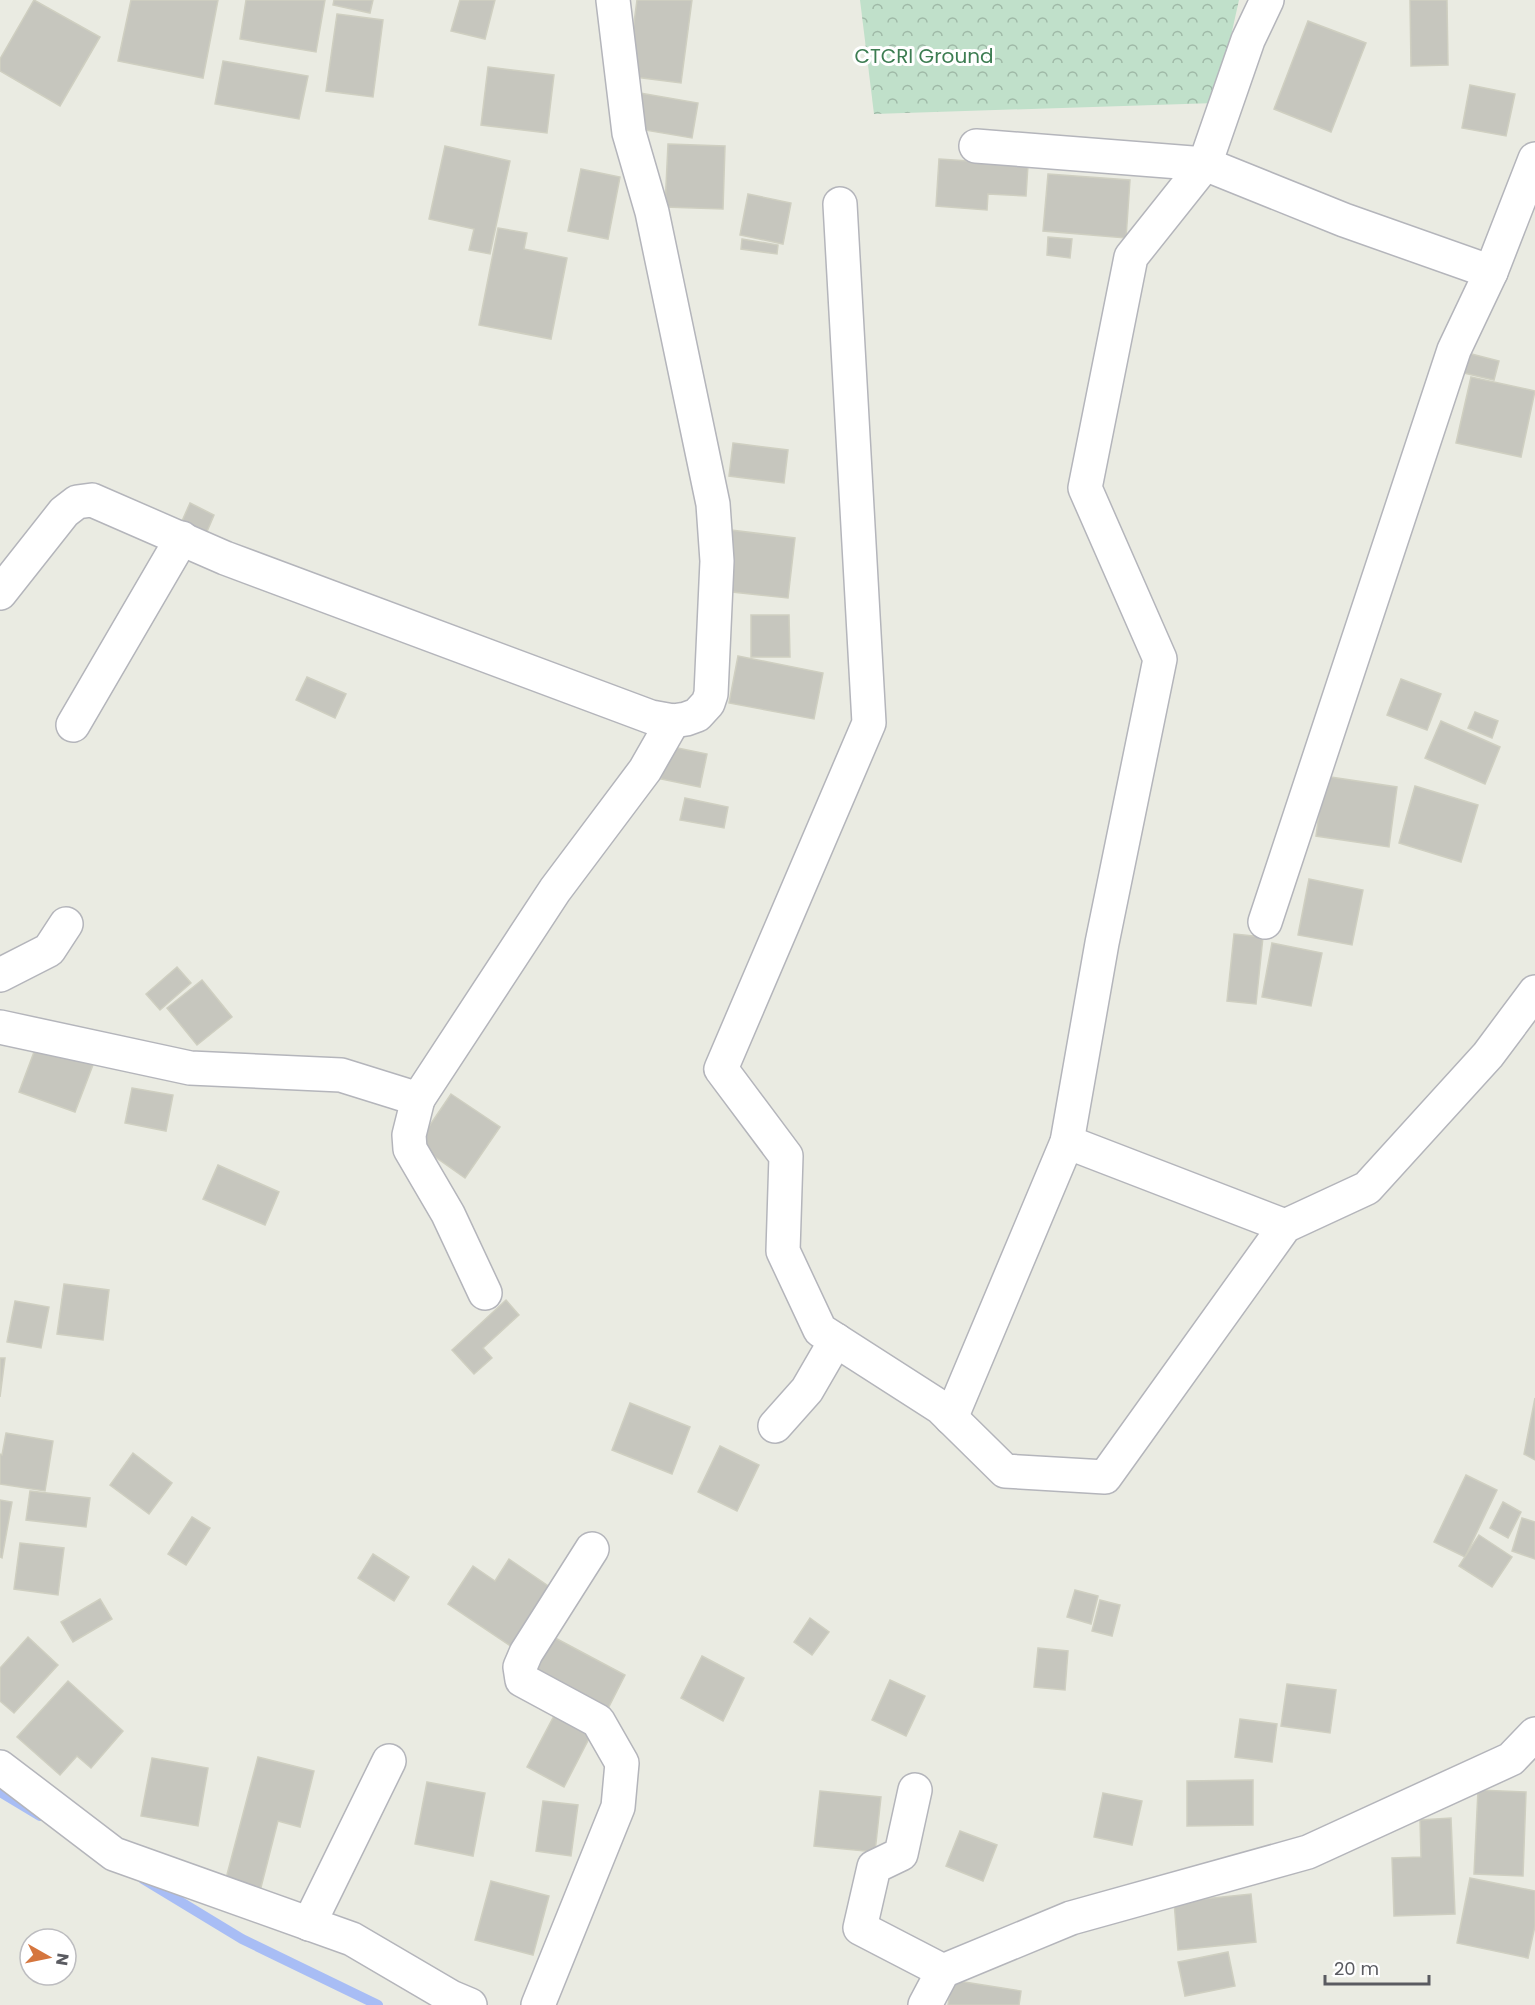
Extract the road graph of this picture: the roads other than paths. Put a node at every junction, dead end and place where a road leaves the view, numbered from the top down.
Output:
1 (613, 0) edge
2 (1267, 0) edge
3 (976, 146) dead end
4 (1535, 159) edge
5 (1205, 164) junction
6 (840, 204) dead end
7 (1491, 272) junction
8 (182, 538) junction
9 (0, 593) edge
10 (673, 721) junction
11 (73, 724) dead end
12 (1265, 922) dead end
13 (66, 924) dead end
14 (0, 975) edge
15 (1535, 992) edge
16 (0, 1027) edge
17 (418, 1099) junction
18 (1066, 1142) junction
19 (1285, 1226) junction
20 (485, 1293) dead end
21 (836, 1340) junction
22 (951, 1418) junction
23 (775, 1426) dead end
24 (592, 1549) dead end
25 (1535, 1734) edge
26 (389, 1761) dead end
27 (0, 1767) edge
28 (915, 1790) dead end
29 (309, 1924) junction
30 (943, 1971) junction
31 (470, 2005) edge
32 (538, 2005) edge
33 (925, 2005) edge

1 - 10 street
2 - 5 street
3 - 5 street
4 - 7 street
5 - 7 street
5 - 18 street
6 - 21 street
7 - 12 street
8 - 9 street
8 - 10 street
8 - 11 street
10 - 17 street
13 - 14 street
15 - 19 street
16 - 17 street
17 - 20 street
18 - 19 street
18 - 22 street
19 - 22 street
21 - 22 street
21 - 23 street
24 - 32 street
25 - 30 street
26 - 29 street
27 - 29 street
28 - 30 street
29 - 31 street
30 - 33 street

